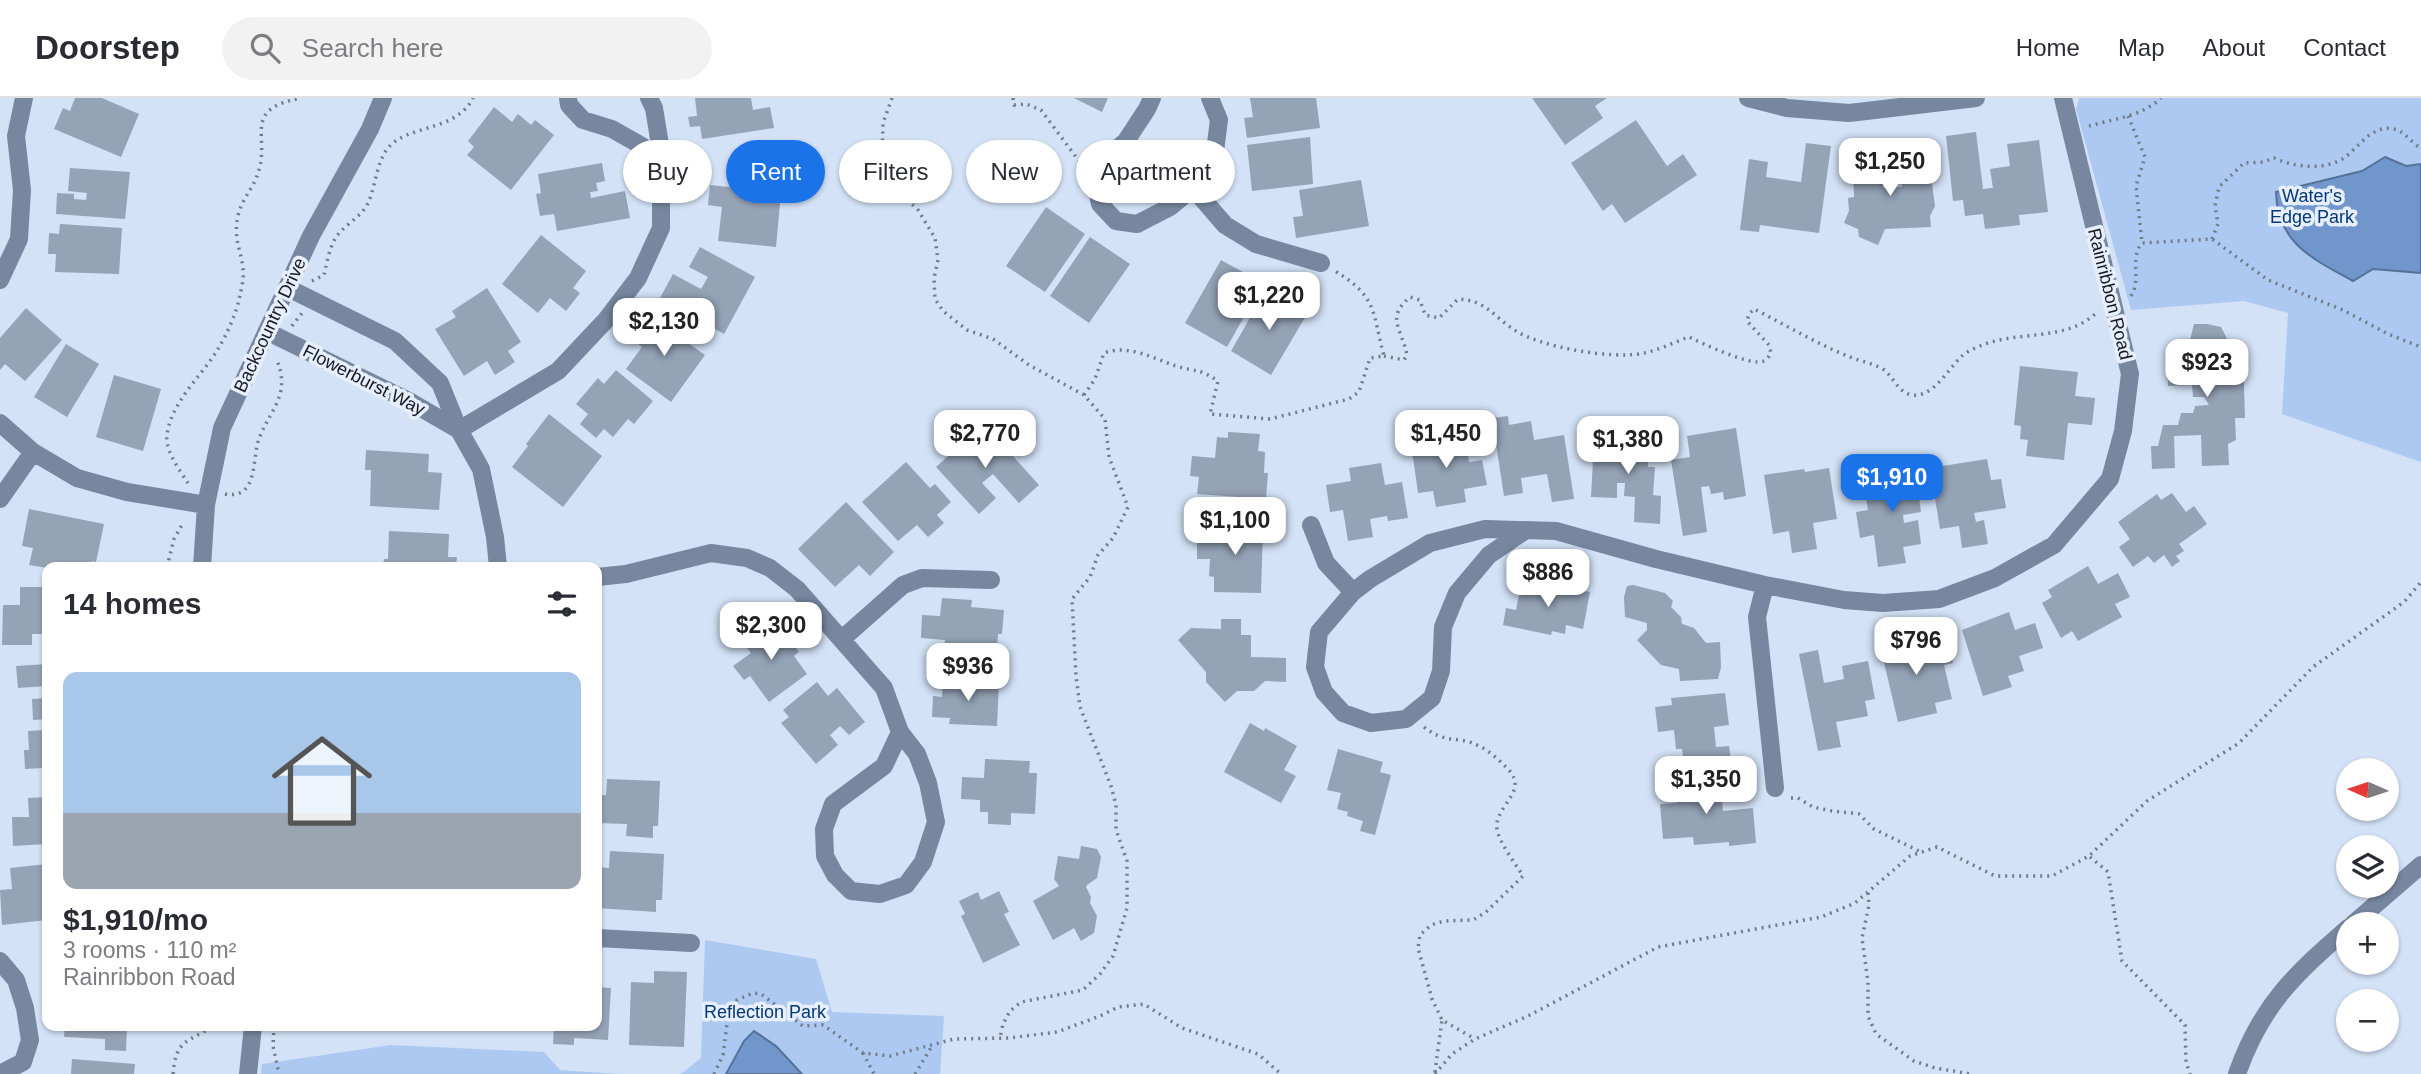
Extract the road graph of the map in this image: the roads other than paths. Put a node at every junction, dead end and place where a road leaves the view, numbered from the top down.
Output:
1 (24, 98) edge
2 (383, 98) edge
3 (568, 98) edge
4 (649, 98) edge
5 (1152, 98) edge
6 (1210, 98) edge
7 (1748, 98) edge
8 (1976, 98) edge
9 (2063, 98) edge
10 (631, 140) edge
11 (658, 140) edge
12 (1127, 140) edge
13 (1216, 140) edge
14 (661, 203) edge
15 (1100, 203) edge
16 (1175, 203) edge
17 (1206, 203) edge
18 (1321, 263) road end
19 (0, 280) edge
20 (288, 288) junction
21 (268, 332) junction
22 (0, 423) edge
23 (459, 430) junction
24 (33, 452) junction
25 (0, 499) edge
26 (213, 499) junction
27 (1311, 525) dead end
28 (1526, 530) junction
29 (203, 562) edge
30 (498, 562) edge
31 (602, 576) edge
32 (991, 580) dead end
33 (1765, 585) junction
34 (1353, 592) junction
35 (842, 639) junction
36 (900, 732) junction
37 (1775, 788) dead end
38 (2421, 865) edge
39 (2367, 912) edge
40 (2336, 938) edge
41 (602, 939) edge
42 (691, 943) dead end
43 (0, 961) edge
44 (252, 1031) edge
45 (0, 1074) edge
46 (248, 1074) edge
47 (2237, 1074) edge

1 - 19 street
2 - 20 street, Backcountry Drive
3 - 10 street
4 - 11 street
5 - 12 street
6 - 13 street
7 - 8 street
9 - 33 street, Rainribbon Road
14 - 23 street
15 - 16 street
17 - 18 street
20 - 21 street, Backcountry Drive
20 - 23 street, Flowerburst Way
21 - 23 street, Flowerburst Way
21 - 26 street, Backcountry Drive
22 - 24 street
23 - 30 street, Flowerburst Way
24 - 25 street
24 - 26 street
26 - 29 street, Backcountry Drive
27 - 34 street
28 - 33 street, Rainribbon Road
28 - 34 street, Rainribbon Road
28 - 34 street, Rainribbon Road
31 - 35 street
32 - 35 street
33 - 37 street
35 - 36 street
36 - 36 street
38 - 39 street
40 - 47 street
41 - 42 street
43 - 45 street
44 - 46 street

